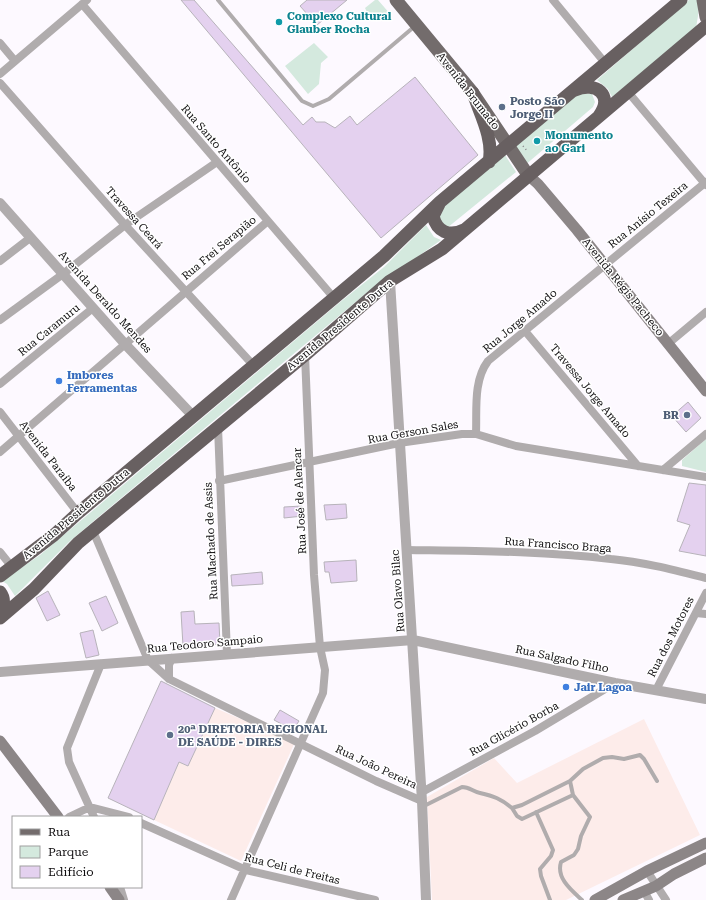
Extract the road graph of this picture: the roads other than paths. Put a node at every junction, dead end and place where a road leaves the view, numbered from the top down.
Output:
1 (218, 0) edge
2 (396, 0) edge
3 (553, 0) edge
4 (681, 0) edge
5 (703, 0) edge
6 (85, 2) edge
7 (706, 17) edge
8 (416, 25) junction
9 (706, 26) edge
10 (0, 43) edge
11 (15, 61) junction
12 (606, 64) junction
13 (0, 74) edge
14 (0, 83) edge
15 (574, 90) junction
16 (628, 92) junction
17 (472, 93) junction
18 (598, 117) junction
19 (509, 145) junction
20 (217, 162) junction
21 (489, 162) junction
22 (528, 175) junction
23 (538, 184) joint
24 (706, 184) edge
25 (440, 202) junction
26 (0, 203) edge
27 (268, 221) junction
28 (125, 225) junction
29 (464, 230) junction
30 (30, 238) junction
31 (0, 261) edge
32 (605, 265) junction
33 (63, 274) junction
34 (390, 280) junction
35 (185, 292) junction
36 (334, 298) junction
37 (93, 308) junction
38 (706, 312) edge
39 (0, 320) edge
40 (525, 330) junction
41 (669, 343) junction
42 (125, 344) junction
43 (305, 355) junction
44 (254, 366) junction
45 (0, 384) edge
46 (706, 391) edge
47 (0, 412) edge
48 (193, 416) junction
49 (218, 427) junction
50 (476, 434) junction
51 (706, 434) edge
52 (18, 436) junction
53 (399, 443) junction
54 (0, 452) edge
55 (309, 463) junction
56 (638, 466) junction
57 (663, 470) junction
58 (706, 477) edge
59 (220, 481) junction
60 (78, 513) junction
61 (93, 531) junction
62 (407, 550) junction
63 (0, 552) edge
64 (12, 567) junction
65 (0, 576) edge
66 (706, 578) edge
67 (0, 592) edge
68 (706, 593) edge
69 (696, 613) junction
70 (706, 614) edge
71 (0, 616) edge
72 (413, 640) junction
73 (320, 647) junction
74 (227, 654) junction
75 (172, 658) junction
76 (148, 660) junction
77 (101, 664) junction
78 (0, 672) edge
79 (169, 679) junction
80 (615, 683) junction
81 (656, 690) junction
82 (706, 699) edge
83 (0, 741) edge
84 (301, 743) junction
85 (570, 781) junction
86 (657, 781) dead end
87 (573, 794) junction
88 (422, 800) junction
89 (90, 807) junction
90 (512, 808) junction
91 (536, 812) junction
92 (57, 816) edge
93 (71, 816) edge
94 (94, 816) edge
95 (125, 816) edge
96 (142, 822) edge
97 (706, 843) edge
98 (706, 858) edge
99 (246, 870) junction
100 (647, 872) junction
101 (656, 886) junction
102 (111, 888) edge
103 (120, 888) edge
104 (646, 896) edge
105 (119, 900) edge
106 (124, 900) edge
107 (231, 900) edge
108 (375, 900) edge
109 (426, 900) edge
110 (550, 900) edge
111 (582, 900) edge
112 (595, 900) edge
113 (623, 900) edge
114 (666, 900) edge

1 - 8 lane
2 - 8 main road, Avenida Brumado
3 - 12 street
4 - 12 highway, Avenida Presidente Dutra
5 - 7 main road
6 - 11 street
6 - 20 street, Rua Santo Antônio
8 - 17 main road, Avenida Brumado
9 - 16 highway, Avenida Presidente Dutra
10 - 11 street
11 - 13 street
12 - 15 highway, Avenida Presidente Dutra
14 - 28 street, Travessa Ceará
15 - 18 highway
15 - 19 highway, Avenida Presidente Dutra
16 - 18 highway, Avenida Presidente Dutra
16 - 24 street
17 - 19 main road, Avenida Brumado
17 - 21 highway
18 - 22 highway, Avenida Presidente Dutra
19 - 21 highway, Avenida Presidente Dutra
19 - 22 main road, Avenida Brumado
20 - 27 street, Rua Santo Antônio
20 - 28 street
21 - 25 highway, Avenida Presidente Dutra
22 - 23 main road, Avenida Brumado
22 - 29 highway, Avenida Presidente Dutra
23 - 32 main road, Avenida Régis Pacheco
24 - 32 street, Rua Anísio Texeira
25 - 29 highway
25 - 36 highway, Avenida Presidente Dutra
26 - 30 street, Avenida Deraldo Mendes
27 - 35 street, Rua Frei Serapião
27 - 36 street, Rua Santo Antônio
28 - 33 street
28 - 35 street, Travessa Ceará
29 - 34 highway, Avenida Presidente Dutra
30 - 31 street
30 - 33 street, Avenida Deraldo Mendes
32 - 40 street, Rua Jorge Amado
32 - 41 main road, Avenida Régis Pacheco
33 - 37 street, Avenida Deraldo Mendes
33 - 39 street
34 - 43 highway, Avenida Presidente Dutra
34 - 53 street, Rua Olavo Bilac
35 - 42 street, Rua Frei Serapião
35 - 44 street, Travessa Ceará
36 - 44 highway, Avenida Presidente Dutra
37 - 42 street, Avenida Deraldo Mendes
37 - 45 street, Rua Caramuru
38 - 41 street
40 - 50 street, Rua Jorge Amado
40 - 56 street, Travessa Jorge Amado
41 - 46 main road, Avenida Régis Pacheco
42 - 48 street, Avenida Deraldo Mendes
42 - 52 street, Rua Frei Serapião
43 - 49 highway, Avenida Presidente Dutra
43 - 55 street, Rua José de Alencar
44 - 48 highway, Avenida Presidente Dutra
47 - 52 street, Avenida Paraíba
48 - 60 highway, Avenida Presidente Dutra
49 - 59 street, Rua Machado de Assis
49 - 61 highway, Avenida Presidente Dutra
50 - 53 street, Rua Gerson Sales
50 - 56 street, Rua Gerson Sales
51 - 57 street
52 - 54 street, Rua Frei Serapião
52 - 60 street, Avenida Paraíba
53 - 55 street, Rua Gerson Sales
53 - 62 street, Rua Olavo Bilac
55 - 59 street, Rua Gerson Sales
55 - 73 street, Rua José de Alencar
56 - 57 street, Rua Gerson Sales
57 - 58 street, Rua Gerson Sales
59 - 74 street, Rua Machado de Assis
60 - 64 highway, Avenida Presidente Dutra
61 - 71 highway, Avenida Presidente Dutra
61 - 76 street
62 - 66 street, Rua Francisco Braga
62 - 72 street, Rua Olavo Bilac
63 - 64 street
64 - 65 highway, Avenida Presidente Dutra
67 - 71 highway
68 - 69 street, Rua dos Motores
69 - 70 street
69 - 81 street, Rua dos Motores
72 - 73 street, Rua Teodoro Sampaio
72 - 80 street, Rua Salgado Filho
72 - 88 street, Rua Olavo Bilac
73 - 74 street, Rua Teodoro Sampaio
73 - 84 street, Rua José de Alencar
74 - 75 street, Rua Teodoro Sampaio
75 - 76 street, Rua Teodoro Sampaio
75 - 79 street
76 - 77 street, Rua Teodoro Sampaio
76 - 79 street, Rua João Pereira
77 - 78 street, Rua Teodoro Sampaio
77 - 89 street
79 - 84 street, Rua João Pereira
80 - 81 street, Rua Salgado Filho
80 - 88 street, Rua Glicério Borba
81 - 82 street, Rua Salgado Filho
83 - 92 main road
84 - 88 street, Rua João Pereira
84 - 99 street, Rua José de Alencar
85 - 86 lane
85 - 87 lane
85 - 90 lane
87 - 91 lane
87 - 111 lane
88 - 90 lane
88 - 109 street, Rua Olavo Bilac
89 - 93 street
89 - 94 street
89 - 95 street
90 - 91 lane
91 - 110 lane
96 - 99 street, Rua Celi de Freitas
97 - 100 main road
98 - 101 main road
99 - 107 street, Rua José de Alencar
99 - 108 street, Rua Celi de Freitas
100 - 101 street
100 - 112 main road
101 - 104 main road
101 - 114 street
102 - 105 main road
103 - 106 street
104 - 113 main road

